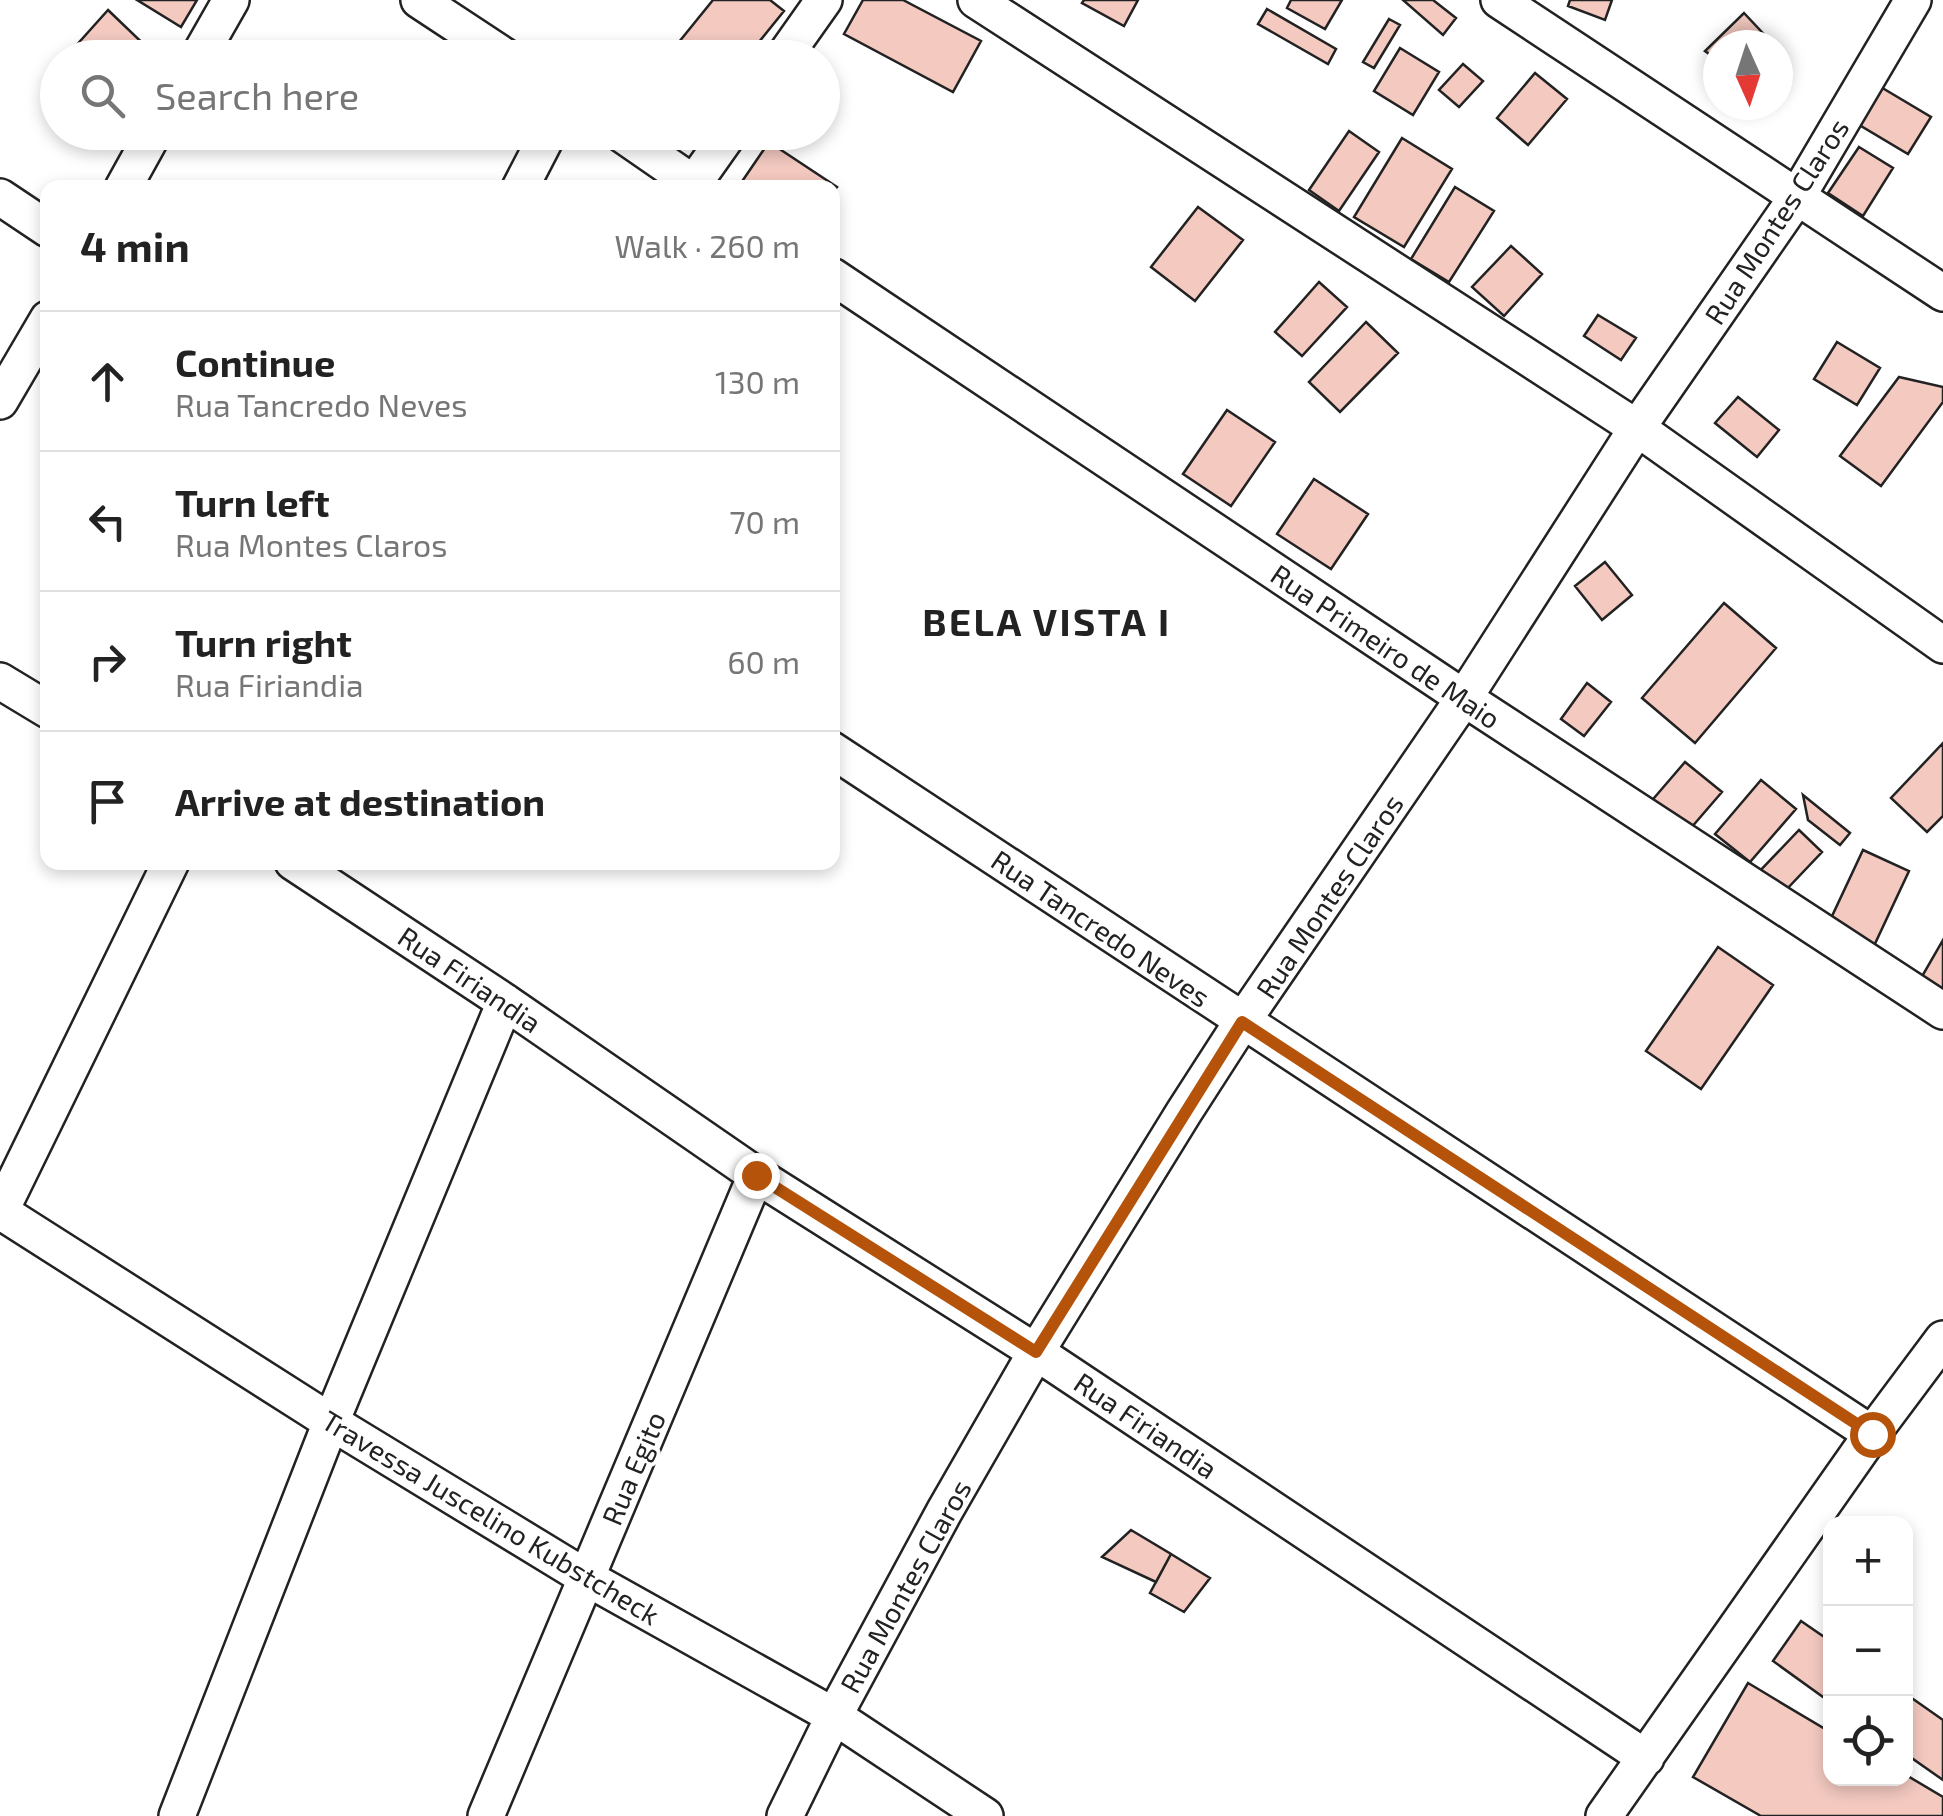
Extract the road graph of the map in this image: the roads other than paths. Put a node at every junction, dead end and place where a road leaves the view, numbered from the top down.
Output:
1 (231, 0) edge
2 (419, 0) edge
3 (824, 0) edge
4 (976, 0) edge
5 (1499, 0) edge
6 (1913, 0) edge
7 (208, 40) edge
8 (480, 40) edge
9 (796, 40) edge
10 (144, 150) edge
11 (540, 150) edge
12 (646, 150) edge
13 (719, 150) edge
14 (127, 180) edge
15 (524, 180) edge
16 (690, 180) edge
17 (700, 180) edge
18 (0, 197) edge
19 (1797, 197) junction
20 (40, 224) edge
21 (840, 281) edge
22 (1943, 293) edge
23 (40, 333) edge
24 (0, 401) edge
25 (1637, 428) junction
26 (1943, 645) edge
27 (0, 681) edge
28 (1464, 698) junction
29 (40, 705) edge
30 (840, 755) edge
31 (167, 870) edge
32 (306, 870) edge
33 (504, 1002) junction
34 (1943, 1012) edge
35 (1242, 1022) junction
36 (756, 1175) junction
37 (0, 1212) edge
38 (1943, 1339) edge
39 (1036, 1352) junction
40 (331, 1422) junction
41 (1872, 1434) junction
42 (587, 1578) junction
43 (834, 1716) junction
44 (1646, 1758) junction
45 (177, 1816) edge
46 (486, 1816) edge
47 (785, 1816) edge
48 (985, 1816) edge
49 (1604, 1816) edge

1 - 7 street
2 - 8 street
3 - 9 street
4 - 25 street
5 - 19 street
6 - 19 street, Rua Montes Claros
10 - 14 street
11 - 15 street
12 - 16 street
13 - 17 street
18 - 20 street
19 - 22 street
19 - 25 street, Rua Montes Claros
21 - 28 street, Rua Primeiro de Maio
23 - 24 street
25 - 26 street
25 - 28 street, Rua Montes Claros
27 - 29 street
28 - 34 street, Rua Primeiro de Maio
28 - 35 street, Rua Montes Claros
30 - 35 street, Rua Tancredo Neves
31 - 37 street
32 - 33 street, Rua Firiandia
33 - 36 street, Rua Firiandia
33 - 40 street
35 - 39 street, Rua Montes Claros
35 - 41 street, Rua Tancredo Neves
36 - 39 street, Rua Firiandia
36 - 42 street, Rua Egito
37 - 40 street, Travessa Juscelino Kubstcheck
38 - 41 street
39 - 43 street, Rua Montes Claros
39 - 44 street, Rua Firiandia
40 - 42 street, Travessa Juscelino Kubstcheck
40 - 45 street
41 - 44 street
42 - 43 street, Travessa Juscelino Kubstcheck
42 - 46 street, Rua Egito
43 - 47 street, Rua Montes Claros
43 - 48 street, Travessa Juscelino Kubstcheck
44 - 49 street

